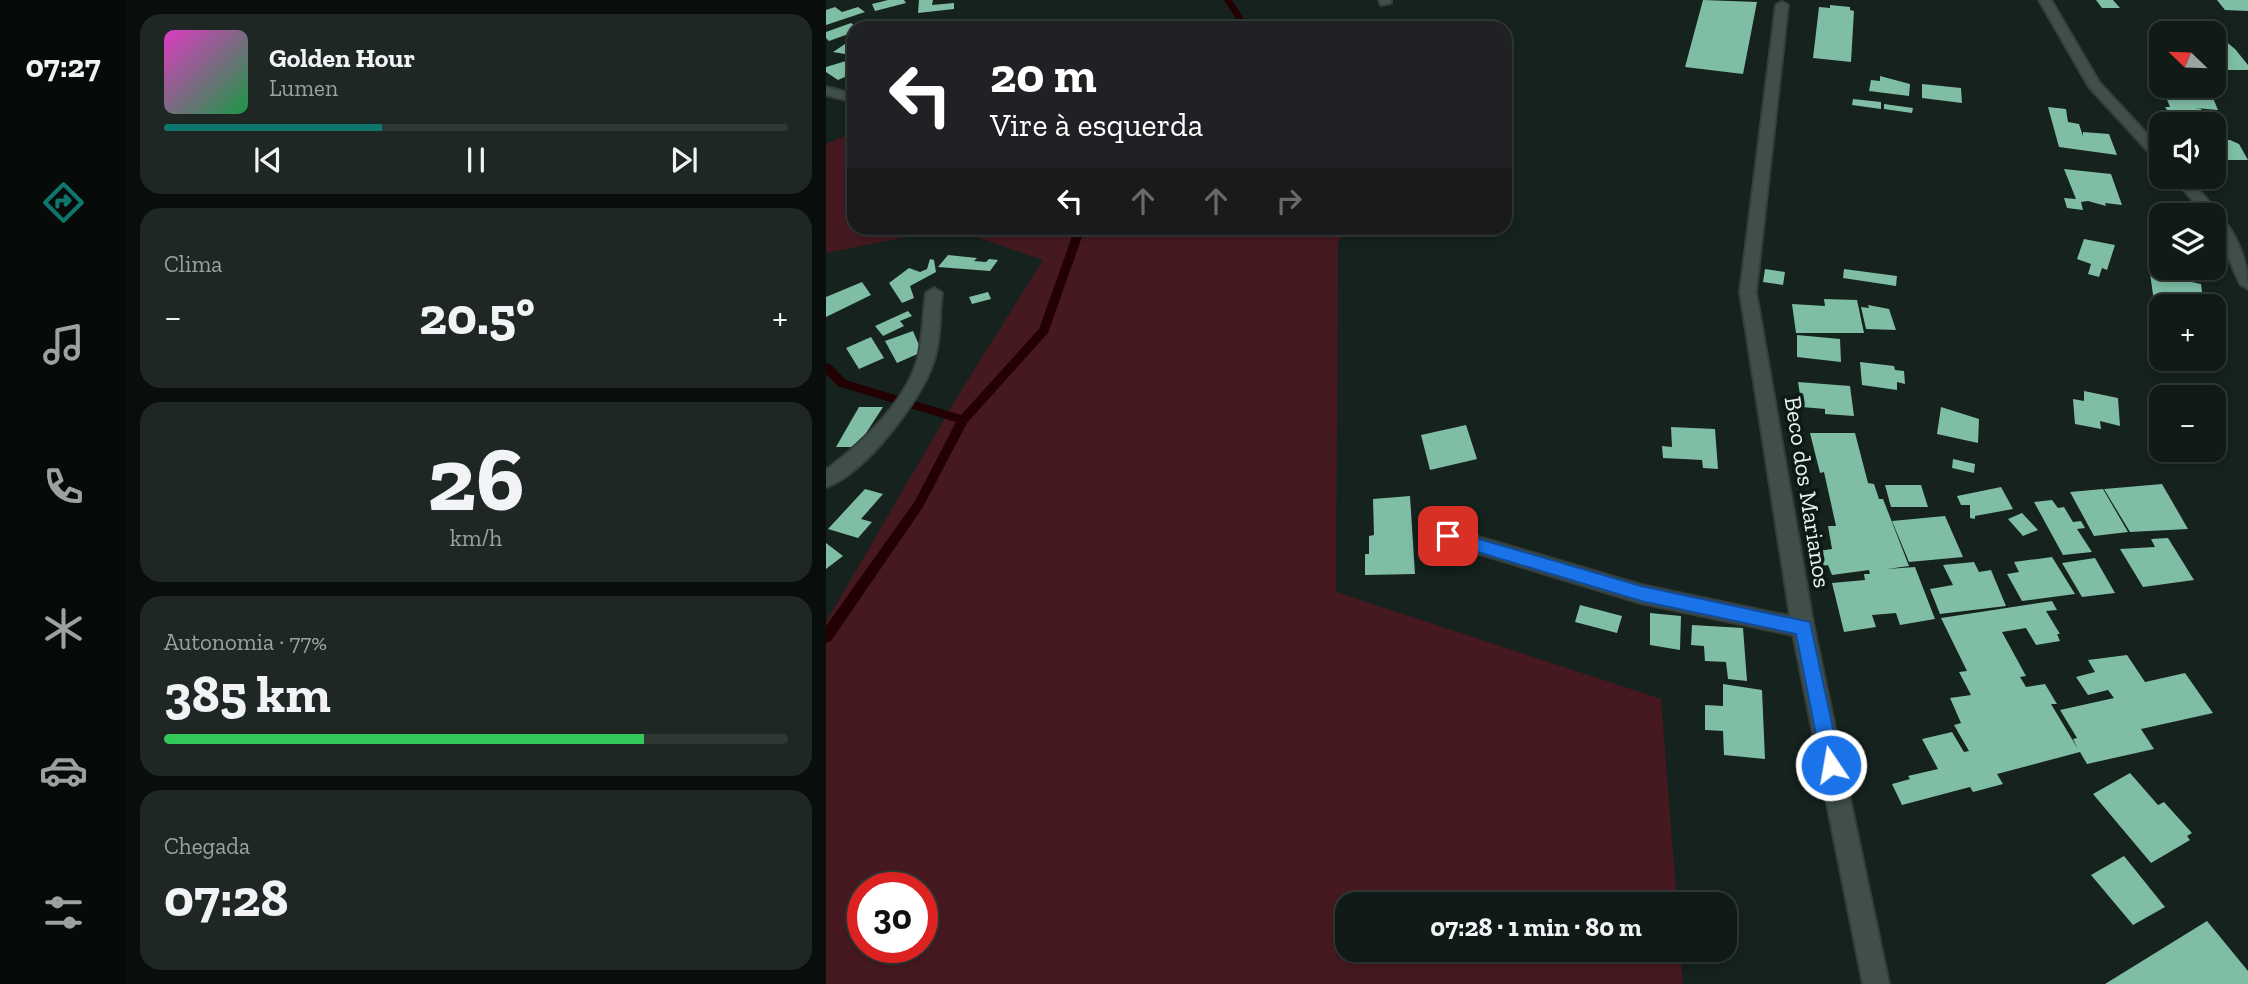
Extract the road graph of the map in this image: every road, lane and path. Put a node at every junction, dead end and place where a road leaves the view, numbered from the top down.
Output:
1 (2045, 0) edge
2 (1782, 5) dead end
3 (826, 91) edge
4 (847, 96) edge
5 (2149, 144) edge
6 (2190, 189) edge
7 (2248, 284) edge
8 (934, 293) dead end
9 (826, 480) edge
10 (1448, 536) dead end
11 (1803, 628) junction
12 (1876, 984) edge

1 - 5 street
2 - 11 street, Beco dos Marianos
3 - 4 street
6 - 7 street
8 - 9 street
10 - 11 street
11 - 12 street, Beco dos Marianos

